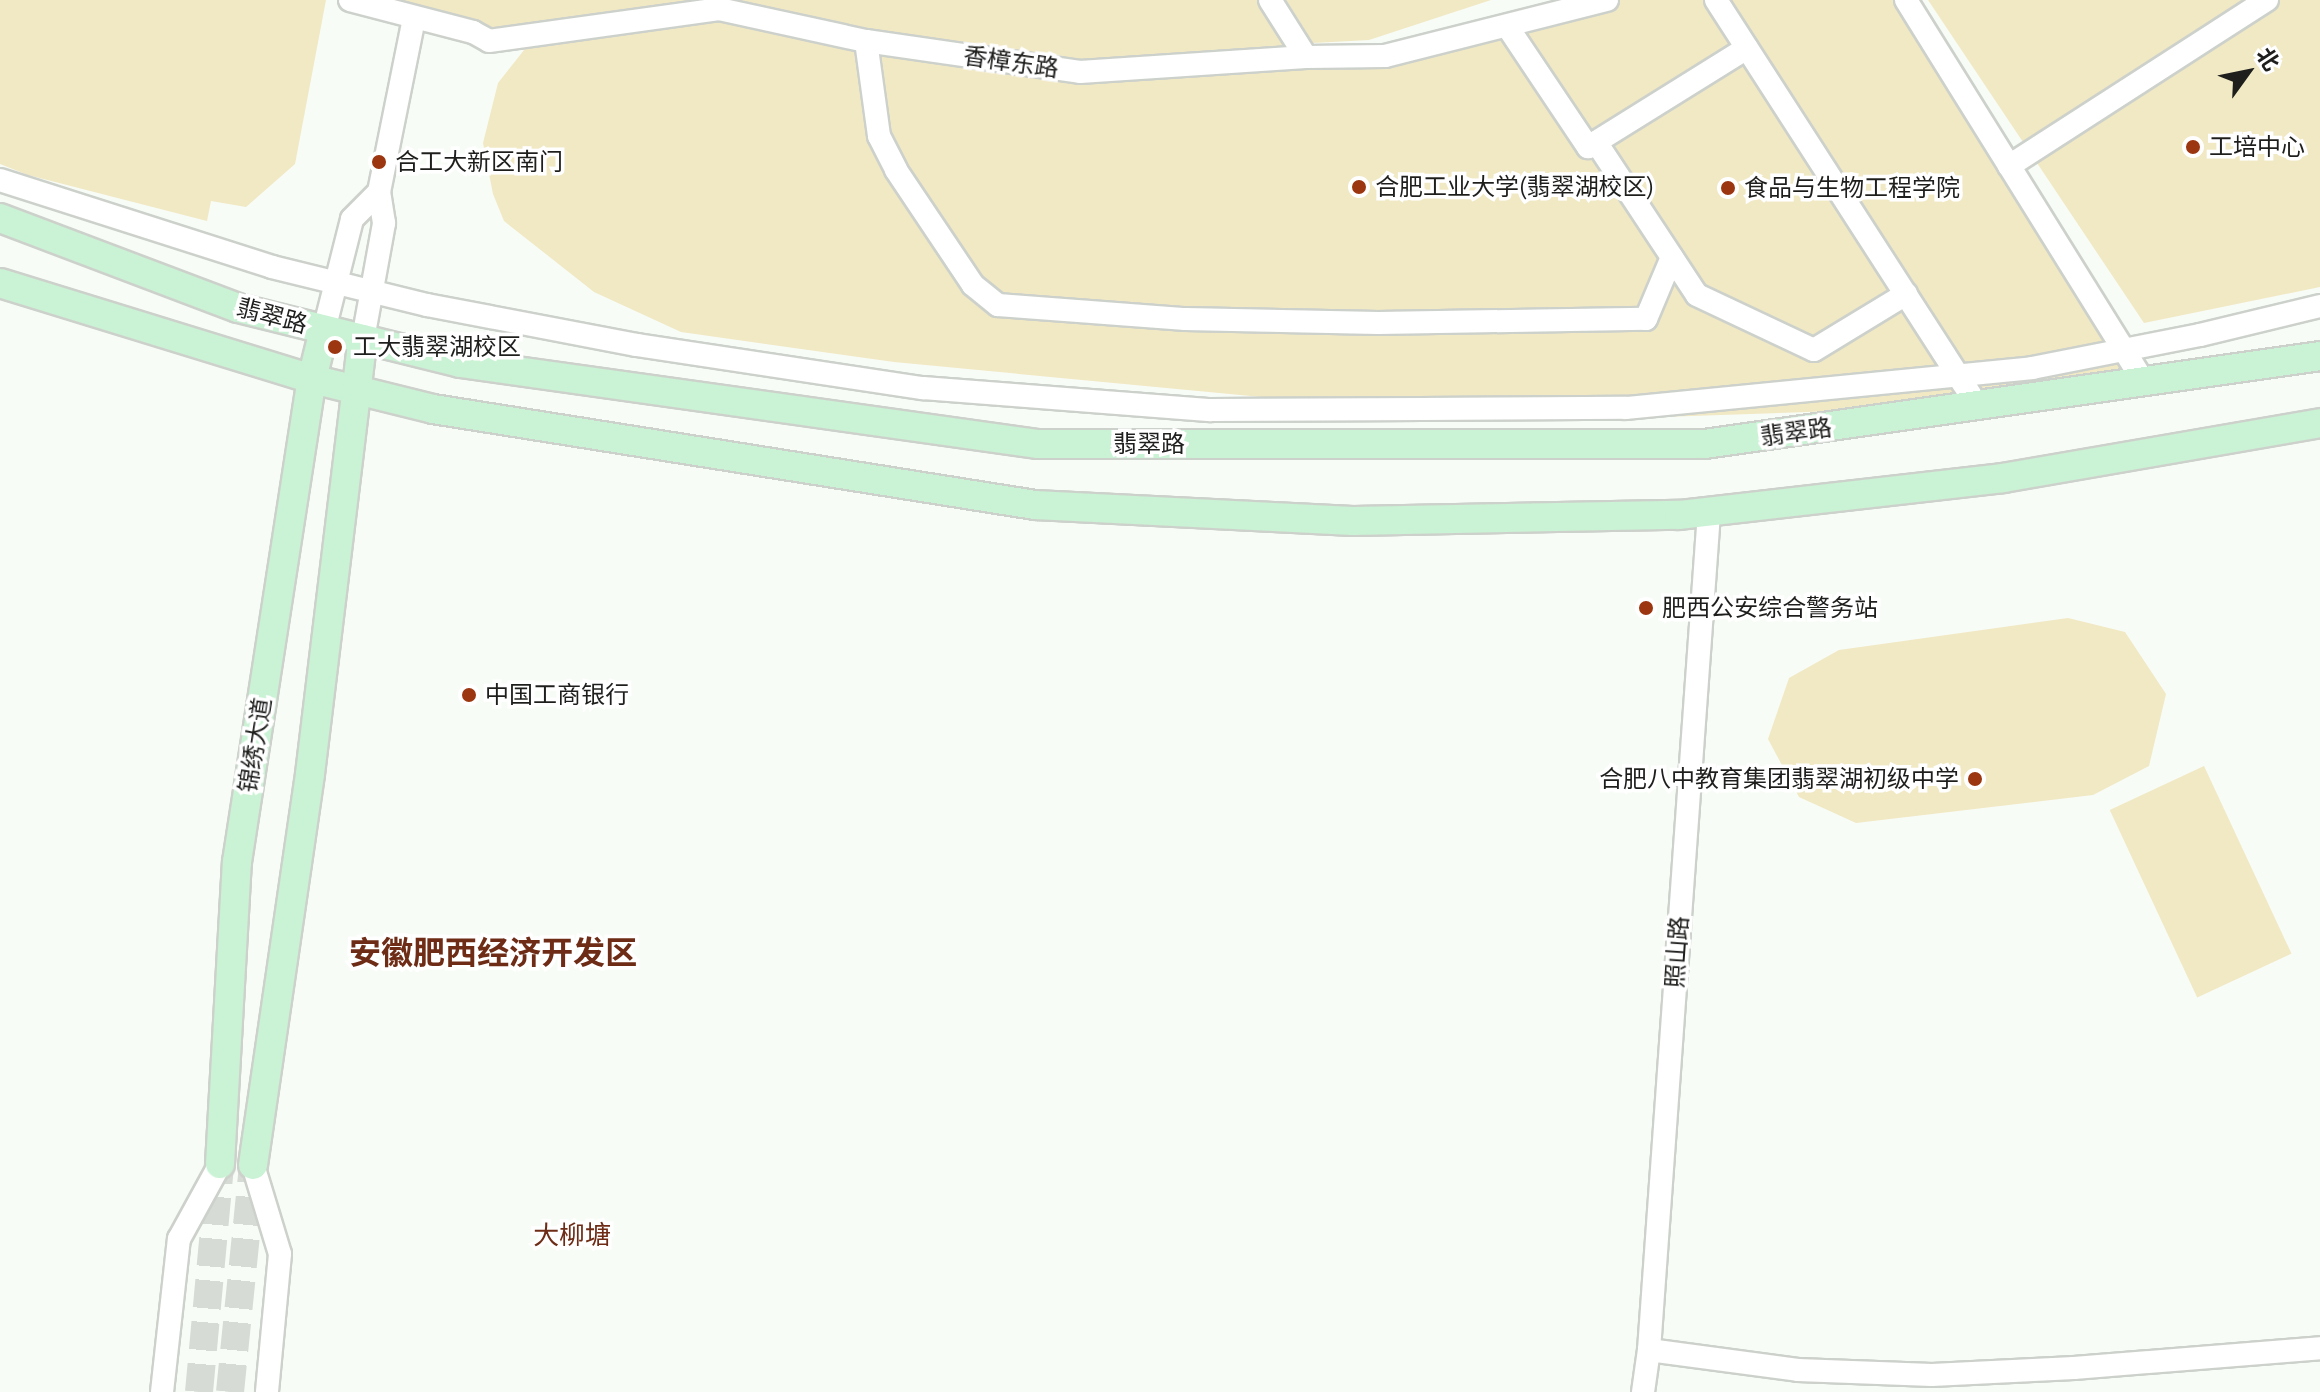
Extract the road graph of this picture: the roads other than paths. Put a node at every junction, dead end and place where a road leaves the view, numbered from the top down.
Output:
1 (350, 0) edge
2 (1270, 0) edge
3 (1607, 0) edge
4 (1716, 0) edge
5 (1906, 0) edge
6 (2267, 0) edge
7 (723, 4) edge
8 (416, 19) junction
9 (1507, 26) junction
10 (866, 41) junction
11 (1747, 48) junction
12 (1306, 57) junction
13 (1596, 142) junction
14 (2009, 166) junction
15 (0, 180) edge
16 (379, 192) junction
17 (0, 218) edge
18 (1672, 257) junction
19 (0, 283) edge
20 (336, 283) junction
21 (372, 291) junction
22 (1906, 294) junction
23 (2320, 306) edge
24 (324, 330) junction
25 (363, 339) junction
26 (2124, 350) junction
27 (2320, 356) edge
28 (1958, 375) junction
29 (312, 379) junction
30 (2144, 382) junction
31 (358, 393) junction
32 (1978, 406) junction
33 (2320, 423) edge
34 (1709, 512) junction
35 (220, 1164) joint
36 (253, 1165) joint
37 (2320, 1348) edge
38 (1649, 1350) junction
39 (162, 1392) edge
40 (267, 1392) edge
41 (1643, 1392) edge

1 - 8 street, 香樟东路
2 - 12 street
3 - 9 street, 香樟东路
4 - 11 street
5 - 14 street
6 - 14 street
7 - 8 street, 香樟东路
7 - 10 street, 香樟东路
8 - 16 street
9 - 12 street, 香樟东路
9 - 13 street
10 - 12 street, 香樟东路
10 - 18 street
11 - 13 street
11 - 22 street
13 - 18 street
14 - 26 street
15 - 20 street
16 - 20 street
16 - 21 street
17 - 24 main road, 翡翠路
18 - 22 street
19 - 29 main road, 翡翠路
20 - 21 street
20 - 24 street
21 - 25 street
21 - 28 street
22 - 28 street
23 - 26 street
24 - 25 main road, 翡翠路
24 - 29 main road, 锦绣大道
25 - 31 main road
25 - 32 main road, 翡翠路
26 - 28 street
26 - 30 street
27 - 30 main road, 翡翠路
28 - 32 street
29 - 31 main road, 翡翠路
29 - 35 main road, 锦绣大道
30 - 32 main road, 翡翠路
31 - 34 main road, 翡翠路
31 - 36 main road
33 - 34 main road, 翡翠路
34 - 38 street, 照山路
35 - 39 street
36 - 40 street
37 - 38 street
38 - 41 street, 照山路

